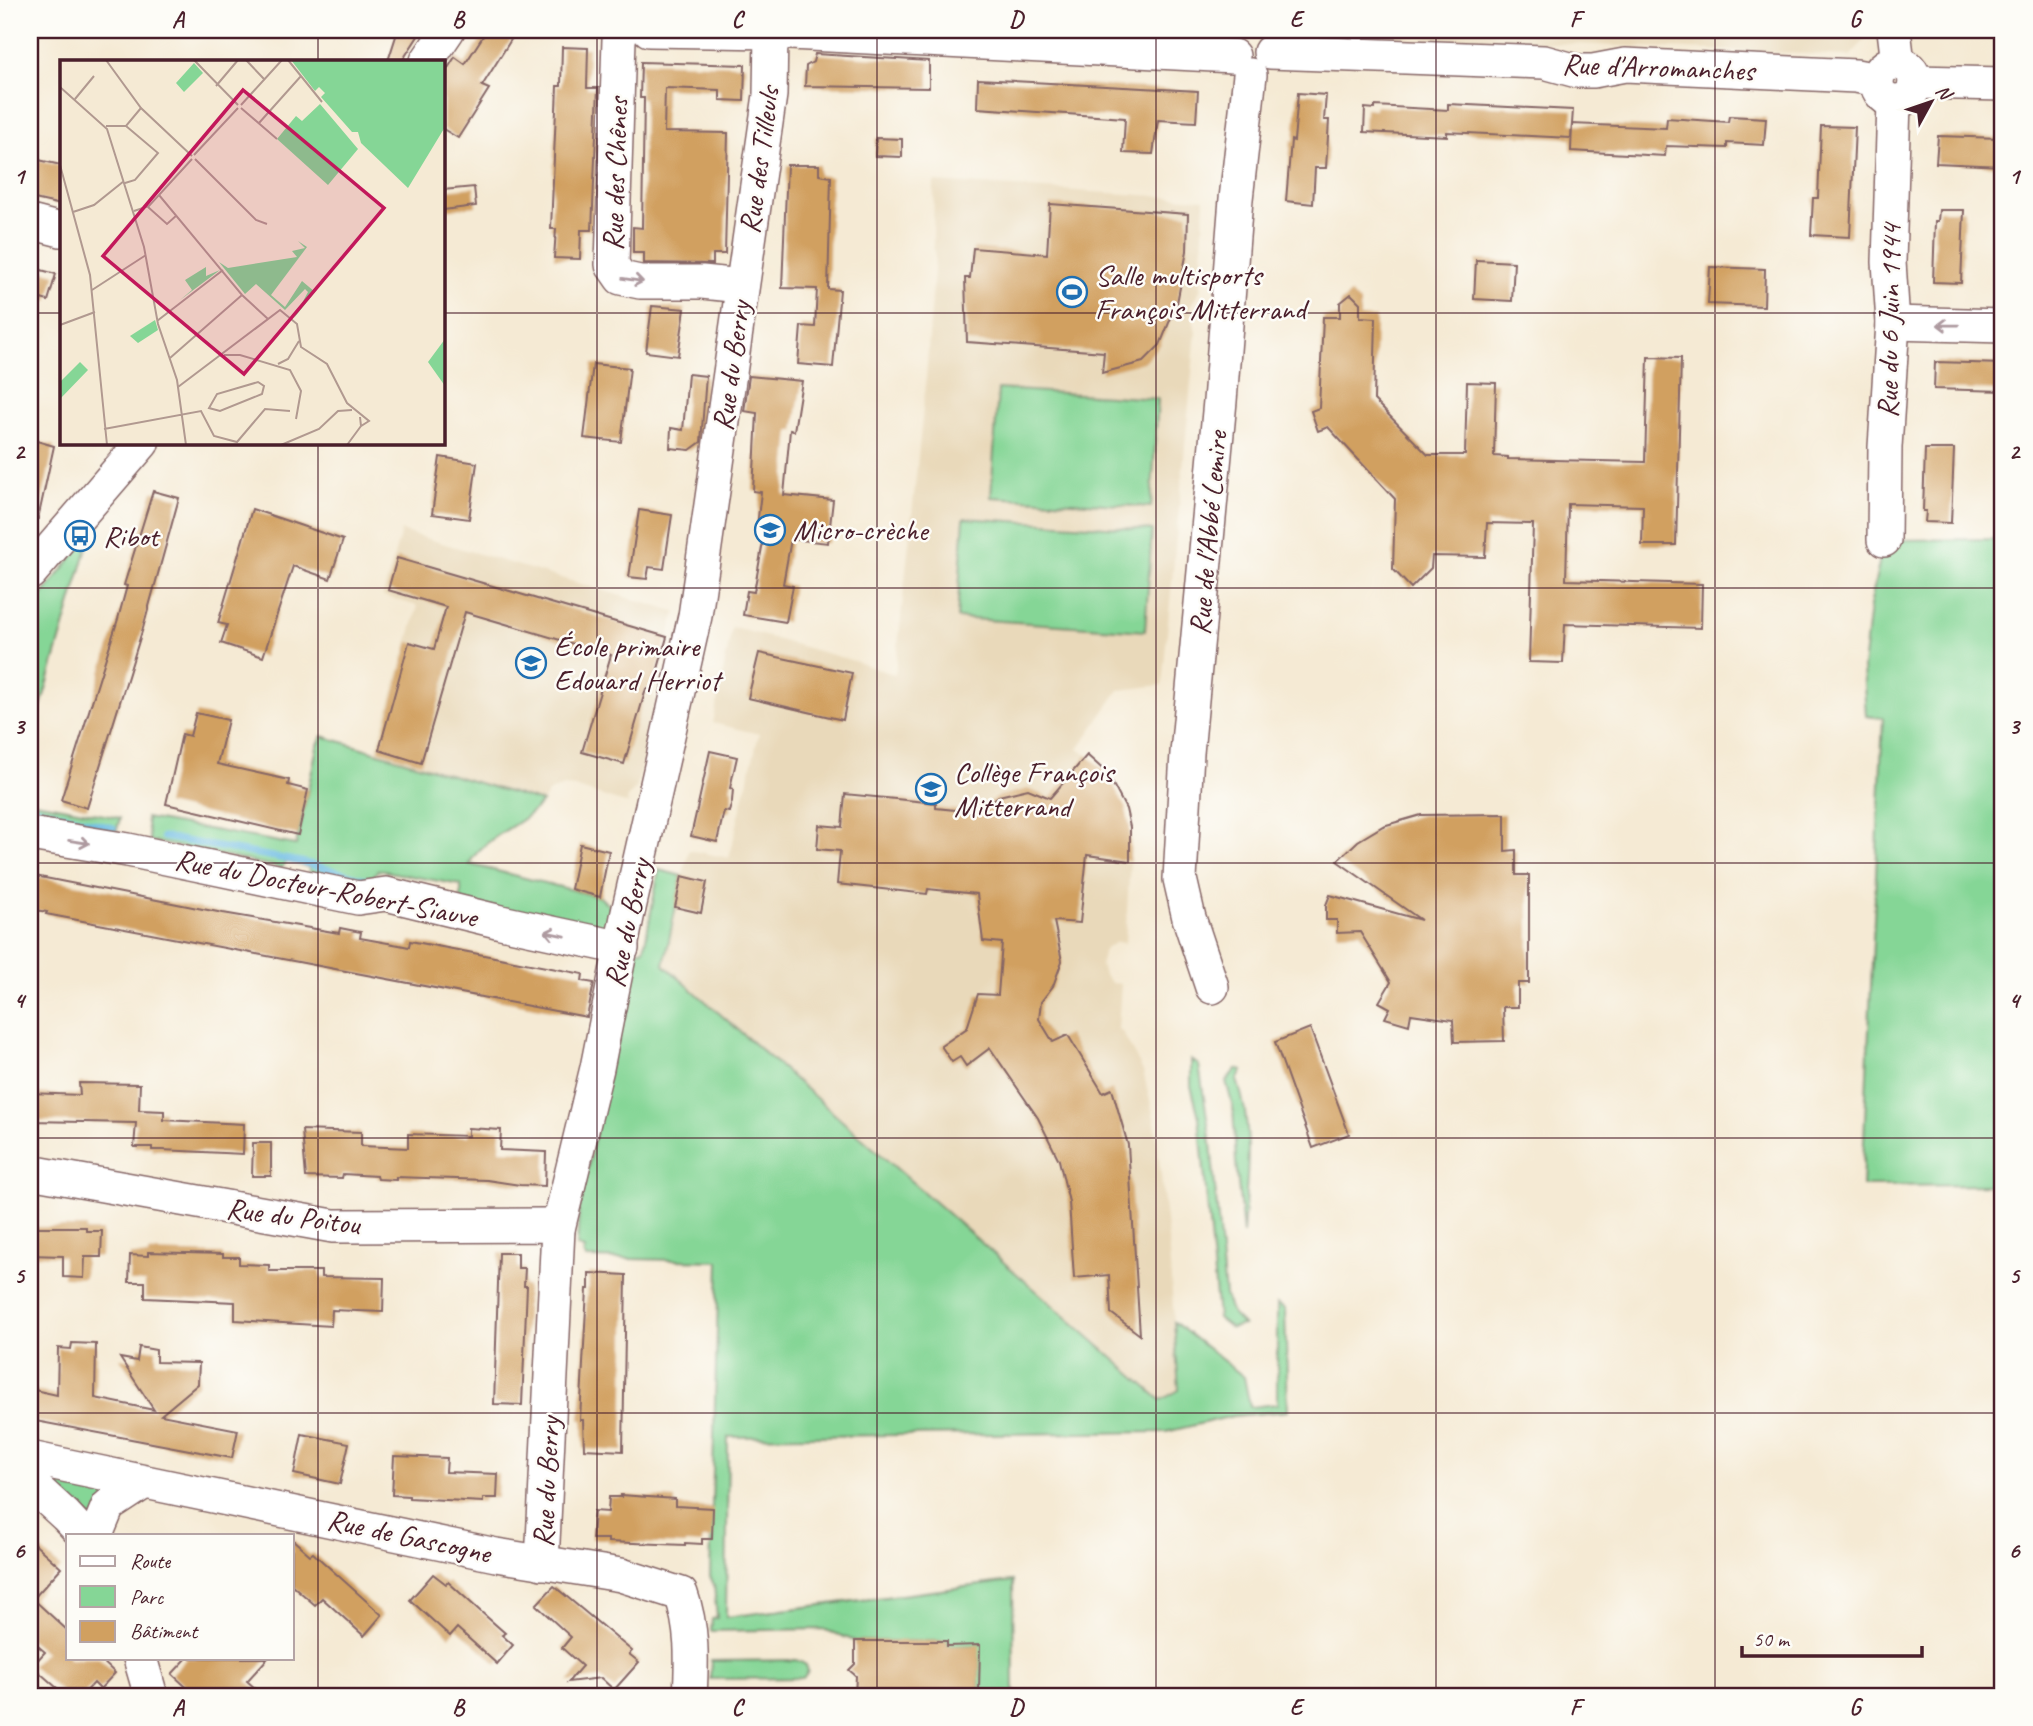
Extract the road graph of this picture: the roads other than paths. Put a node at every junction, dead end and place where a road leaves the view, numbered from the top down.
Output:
1 (448, 30) edge
2 (621, 30) edge
3 (649, 30) edge
4 (1894, 30) edge
5 (772, 33) junction
6 (1252, 50) edge
7 (428, 60) edge
8 (1896, 82) junction
9 (2003, 83) edge
10 (30, 222) edge
11 (60, 230) edge
12 (742, 286) junction
13 (1893, 323) junction
14 (2003, 326) edge
15 (141, 444) edge
16 (1884, 540) dead end
17 (30, 573) edge
18 (30, 834) edge
19 (622, 948) junction
20 (1212, 987) dead end
21 (30, 1172) edge
22 (558, 1229) junction
23 (30, 1458) edge
24 (30, 1483) edge
25 (143, 1483) junction
26 (83, 1534) edge
27 (96, 1534) edge
28 (542, 1563) junction
29 (141, 1660) edge
30 (151, 1696) edge
31 (690, 1696) edge

1 - 7 street
2 -> 12 street, Rue des Chênes
3 - 5 street, Rue d'Arromanches
4 - 8 street, Rue du 6 Juin 1944
5 - 6 street, Rue d'Arromanches
5 - 12 street, Rue des Tilleuls
6 - 8 street, Rue d'Arromanches
6 - 20 street, Rue de l'Abbé Lemire
8 - 9 street, Rue d'Arromanches
8 - 13 street, Rue du 6 Juin 1944
10 - 11 street
12 - 19 street, Rue du Berry
14 -> 13 street
13 - 16 street, Rue du 6 Juin 1944
15 - 17 street
18 - 19 street, Rue du Docteur-Robert-Siauve
19 - 22 street, Rue du Berry
21 - 22 street, Rue du Poitou
22 - 28 street, Rue du Berry
23 - 25 street, Rue de Gascogne
24 - 26 street
25 - 27 street
25 - 28 street, Rue de Gascogne
28 - 31 street, Rue de Gascogne
29 - 30 street

